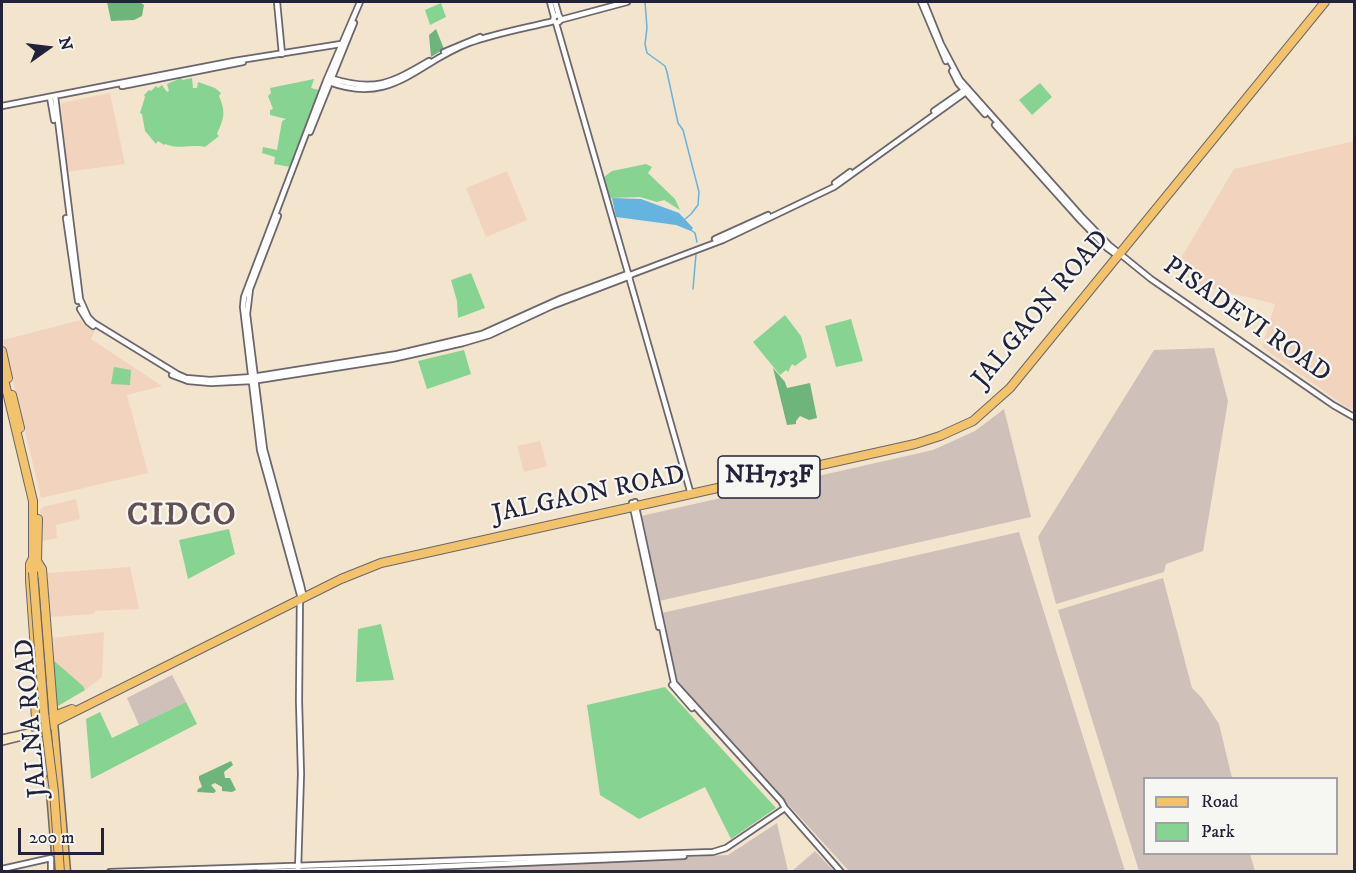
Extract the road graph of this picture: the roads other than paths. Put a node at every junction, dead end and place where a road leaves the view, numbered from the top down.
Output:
1 (278, 2) edge
2 (362, 2) edge
3 (550, 2) edge
4 (555, 2) edge
5 (615, 2) edge
6 (627, 2) edge
7 (922, 2) edge
8 (1320, 2) edge
9 (1325, 2) edge
10 (557, 19) junction
11 (342, 46) junction
12 (282, 55) junction
13 (328, 80) junction
14 (965, 90) junction
15 (53, 98) junction
16 (2, 108) edge
17 (1118, 254) junction
18 (628, 275) junction
19 (2, 351) edge
20 (2, 371) edge
21 (253, 379) junction
22 (1354, 417) edge
23 (690, 490) junction
24 (634, 505) junction
25 (35, 559) junction
26 (35, 573) joint
27 (301, 596) junction
28 (38, 692) junction
29 (54, 716) junction
30 (40, 731) junction
31 (2, 740) edge
32 (784, 807) junction
33 (299, 867) edge
34 (2, 868) edge
35 (384, 868) edge
36 (51, 872) edge
37 (62, 872) edge
38 (110, 872) edge
39 (258, 872) edge
40 (841, 872) edge

1 - 12 street
2 - 11 street
3 - 10 street
4 - 10 street
5 - 10 street
6 - 10 street
7 - 14 street, PISADEVI ROAD
8 - 17 highway, JALGAON ROAD / NH753F
9 - 17 highway, JALGAON ROAD / NH753F
10 - 13 street
10 - 18 street
11 - 12 street
11 - 13 street
12 - 15 street
13 - 21 street
14 - 17 street, PISADEVI ROAD
14 - 18 street
15 - 16 street
15 - 21 street
17 - 22 street, PISADEVI ROAD
17 - 23 highway, JALGAON ROAD / NH753F
17 - 24 highway, JALGAON ROAD / NH753F
18 - 21 street
18 - 23 street
19 - 25 highway
20 - 25 highway
21 - 27 street
23 - 24 highway, JALGAON ROAD / NH753F
24 - 27 highway, JALGAON ROAD / NH753F
24 - 32 street
25 - 26 main road
25 - 28 highway
25 - 29 highway, JALNA ROAD
26 - 37 highway, bridge
27 - 29 highway, JALGAON ROAD / NH753F
27 - 33 street
28 - 29 main road
28 - 30 highway
29 - 30 highway, JALGAON ROAD
29 - 37 main road, JALNA ROAD
30 - 31 main road
30 - 37 main road
32 - 35 street
32 - 40 street
33 - 35 street
33 - 38 street
33 - 39 street
34 - 36 street

